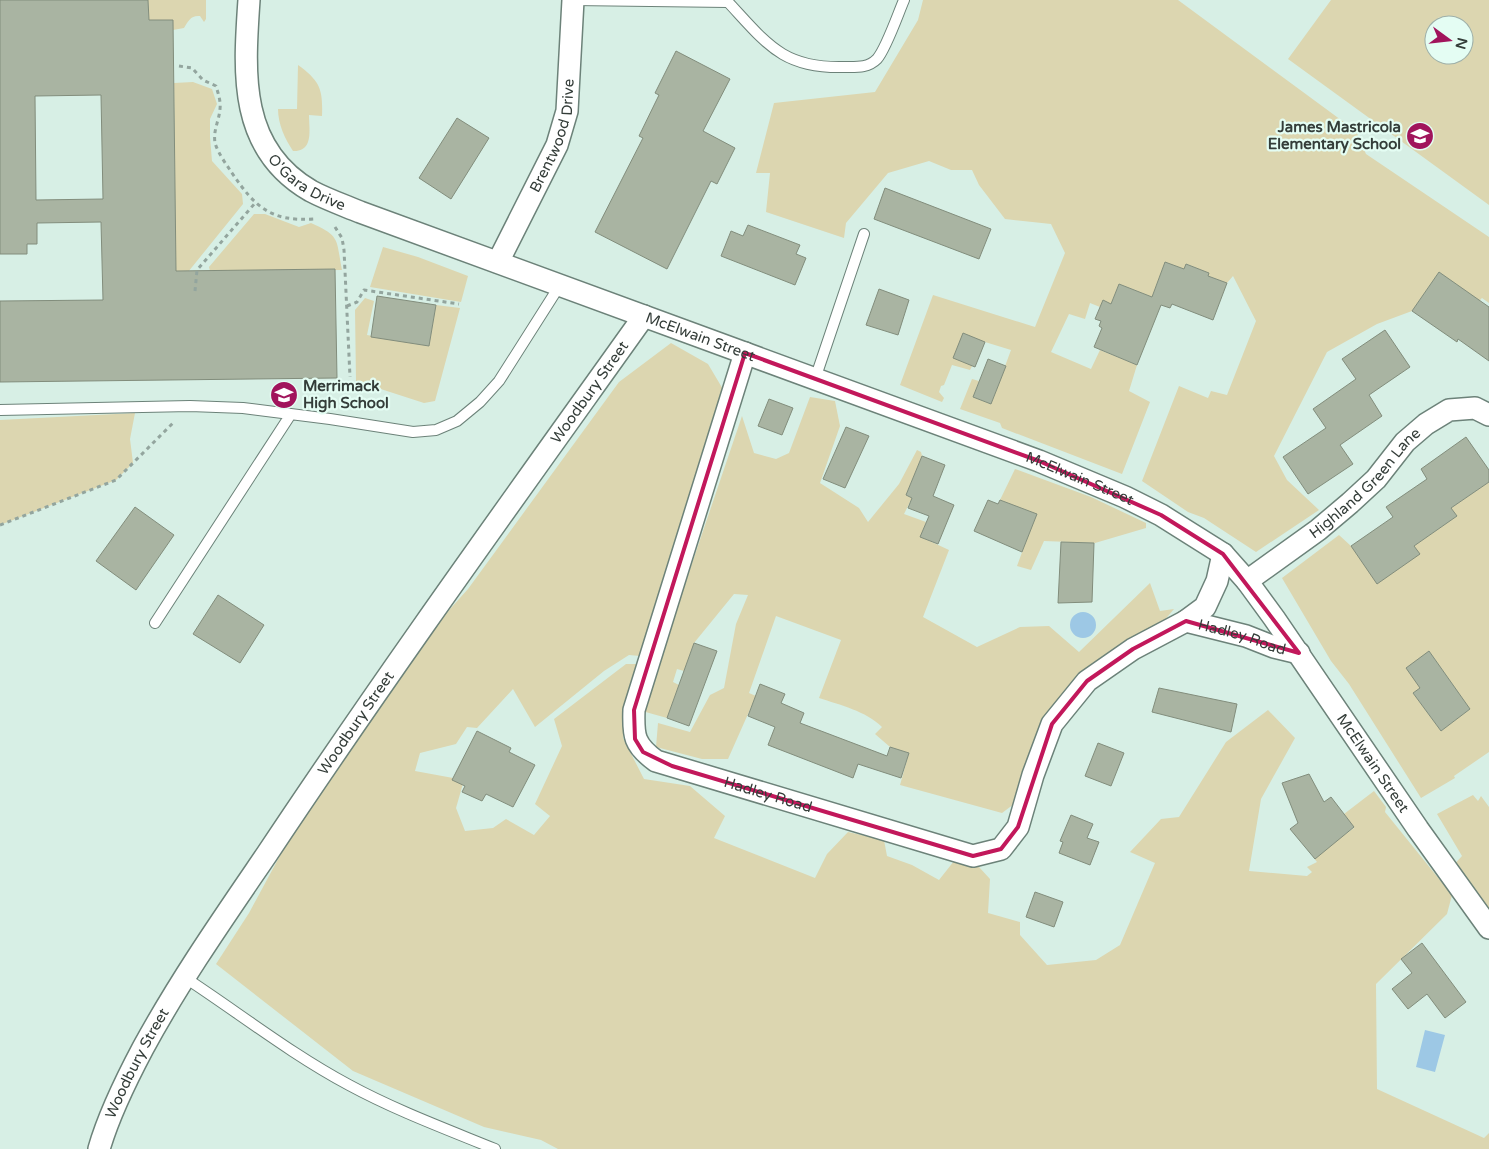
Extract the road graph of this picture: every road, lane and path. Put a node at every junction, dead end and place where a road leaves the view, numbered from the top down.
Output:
1 (249, 0) edge
2 (573, 0) edge
3 (904, 0) edge
4 (179, 66) dead end
5 (256, 202) junction
6 (320, 219) dead end
7 (331, 224) dead end
8 (864, 234) dead end
9 (498, 262) junction
10 (560, 285) junction
11 (195, 291) dead end
12 (459, 304) dead end
13 (347, 306) junction
14 (644, 316) junction
15 (745, 353) junction
16 (350, 377) dead end
17 (815, 379) junction
18 (190, 406) junction
19 (0, 410) edge
20 (291, 414) junction
21 (1489, 415) edge
22 (0, 525) edge
23 (1222, 554) junction
24 (1247, 581) junction
25 (1186, 621) junction
26 (155, 623) dead end
27 (1298, 653) junction
28 (1489, 928) edge
29 (184, 977) junction
30 (99, 1149) edge
31 (495, 1149) edge

1 - 9 street, O'Gara Drive
2 - 3 lane
2 - 9 street, Brentwood Drive
4 - 5 path
5 - 6 path
5 - 11 path
7 - 13 path
8 - 17 lane
9 - 10 street, McElwain Street
10 - 14 street, McElwain Street
10 - 20 lane
12 - 13 path
13 - 16 path
14 - 15 street, McElwain Street
14 - 29 street, Woodbury Street
15 - 17 street, McElwain Street
15 - 25 street, Hadley Road
17 - 23 street, McElwain Street
18 - 19 lane
18 - 20 lane
18 - 22 path
20 - 26 lane
21 - 24 street, Highland Green Lane
23 - 24 street, McElwain Street
23 - 25 street, Hadley Road
24 - 27 street, McElwain Street
25 - 27 street, Hadley Road
27 - 28 street, McElwain Street
29 - 30 street, Woodbury Street
29 - 31 lane

